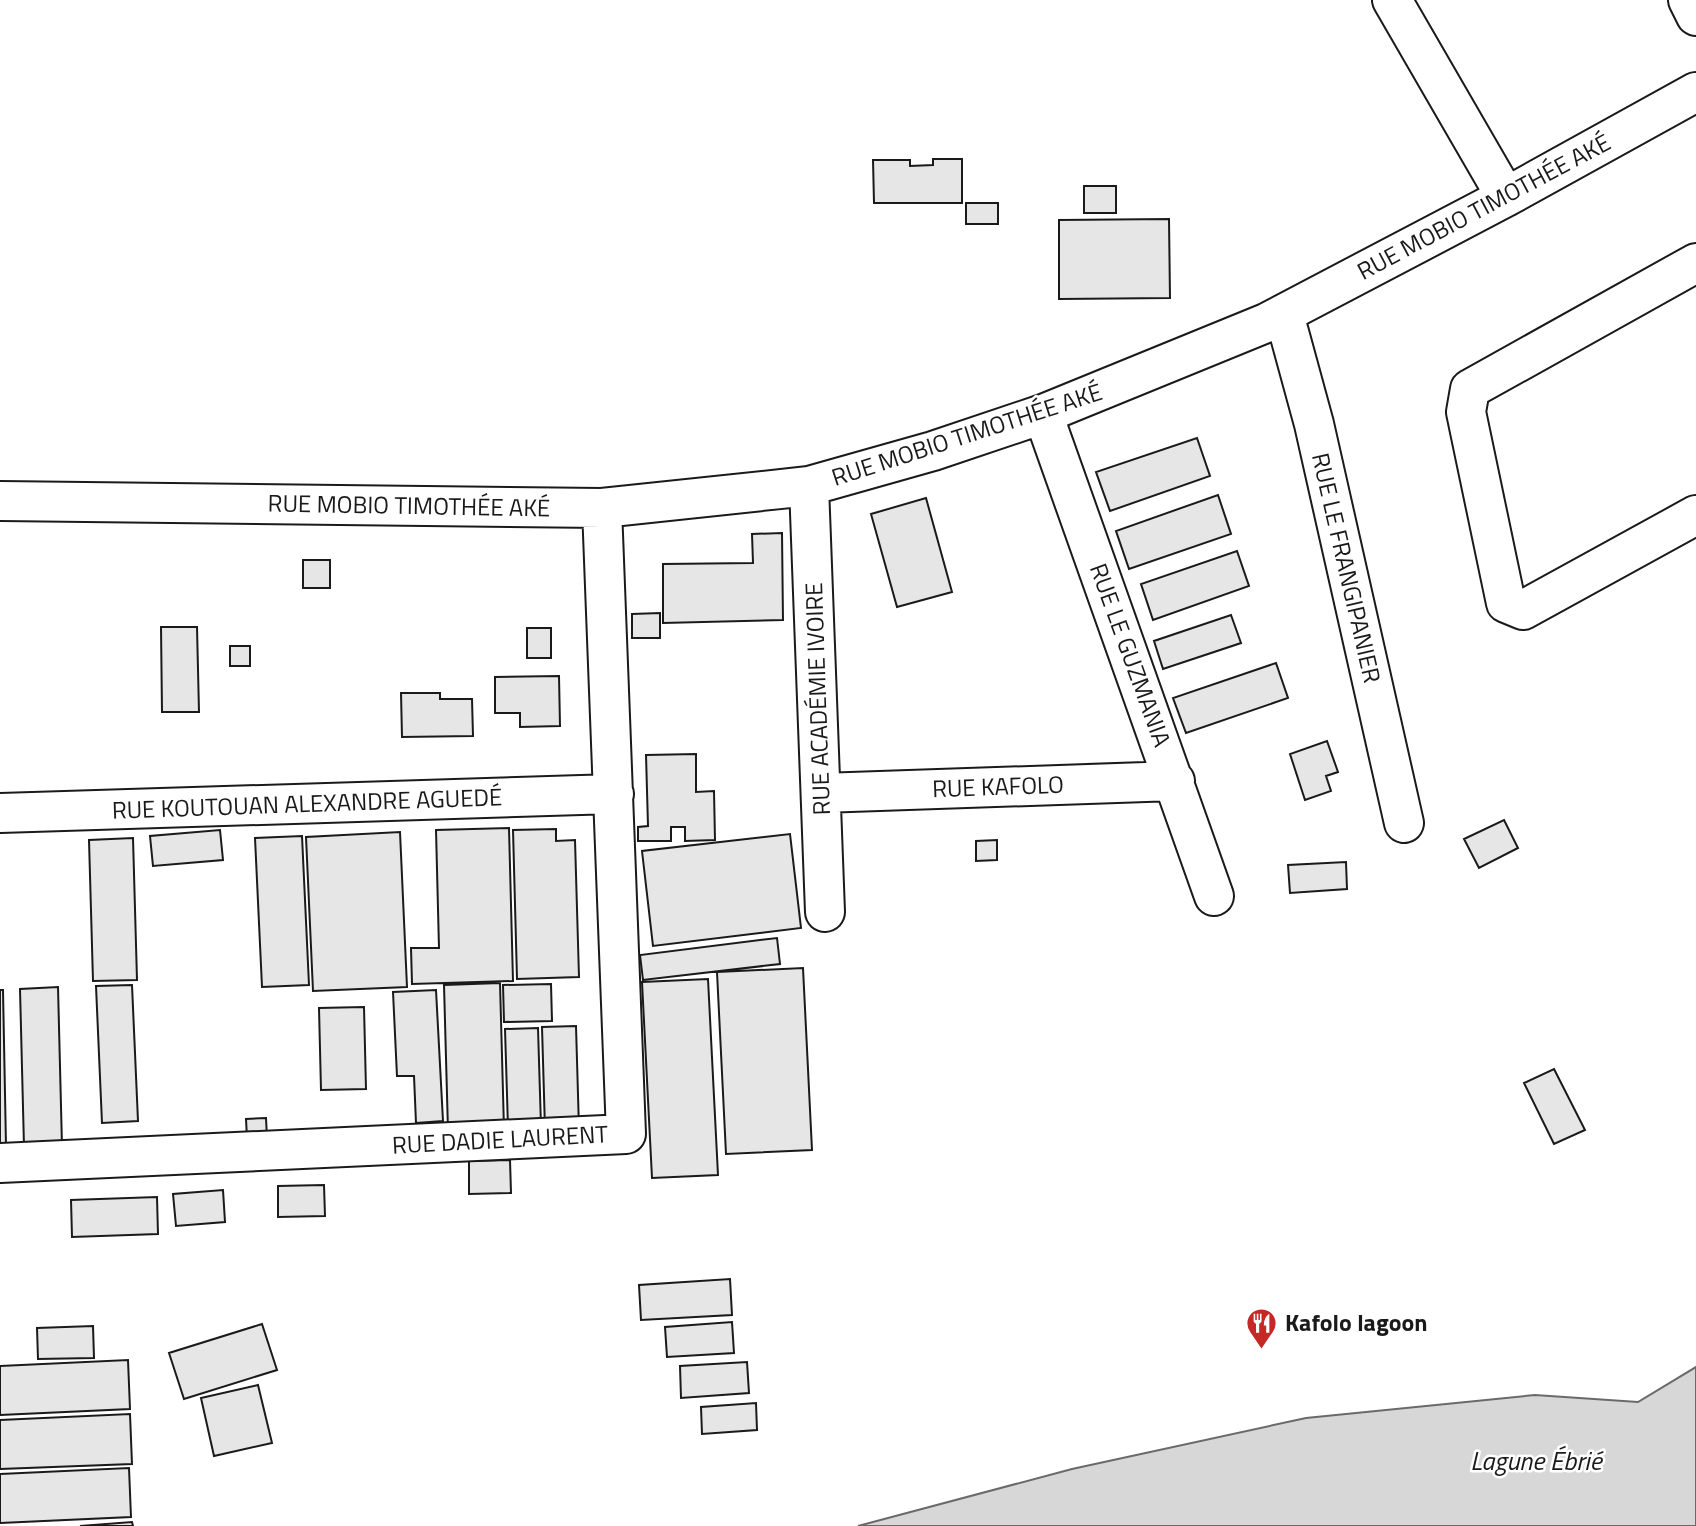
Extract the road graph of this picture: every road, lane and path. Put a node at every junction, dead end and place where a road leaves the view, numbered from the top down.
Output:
1 (1392, 0) edge
2 (1688, 0) edge
3 (1696, 16) edge
4 (1696, 92) edge
5 (1506, 197) junction
6 (1696, 263) edge
7 (1284, 314) junction
8 (1043, 414) junction
9 (809, 486) junction
10 (0, 501) edge
11 (602, 508) junction
12 (1696, 515) edge
13 (1175, 781) junction
14 (821, 793) junction
15 (614, 794) junction
16 (0, 813) edge
17 (1404, 823) dead end
18 (1214, 896) dead end
19 (825, 912) dead end
20 (0, 1163) edge

1 - 5 street
2 - 3 street
4 - 5 street, RUE MOBIO TIMOTHÉE AKÉ
5 - 7 street, RUE MOBIO TIMOTHÉE AKÉ
6 - 12 street
7 - 8 street, RUE MOBIO TIMOTHÉE AKÉ
7 - 17 street, RUE LE FRANGIPANIER
8 - 9 street, RUE MOBIO TIMOTHÉE AKÉ
8 - 13 street, RUE LE GUZMANIA
9 - 11 street, RUE MOBIO TIMOTHÉE AKÉ
9 - 14 street, RUE ACADÉMIE IVOIRE
10 - 11 street, RUE MOBIO TIMOTHÉE AKÉ
11 - 15 street, RUE DADIE LAURENT
13 - 14 street, RUE KAFOLO
13 - 18 street, RUE LE GUZMANIA
14 - 19 street, RUE ACADÉMIE IVOIRE
15 - 16 street, RUE KOUTOUAN ALEXANDRE AGUEDÉ
15 - 20 street, RUE DADIE LAURENT

